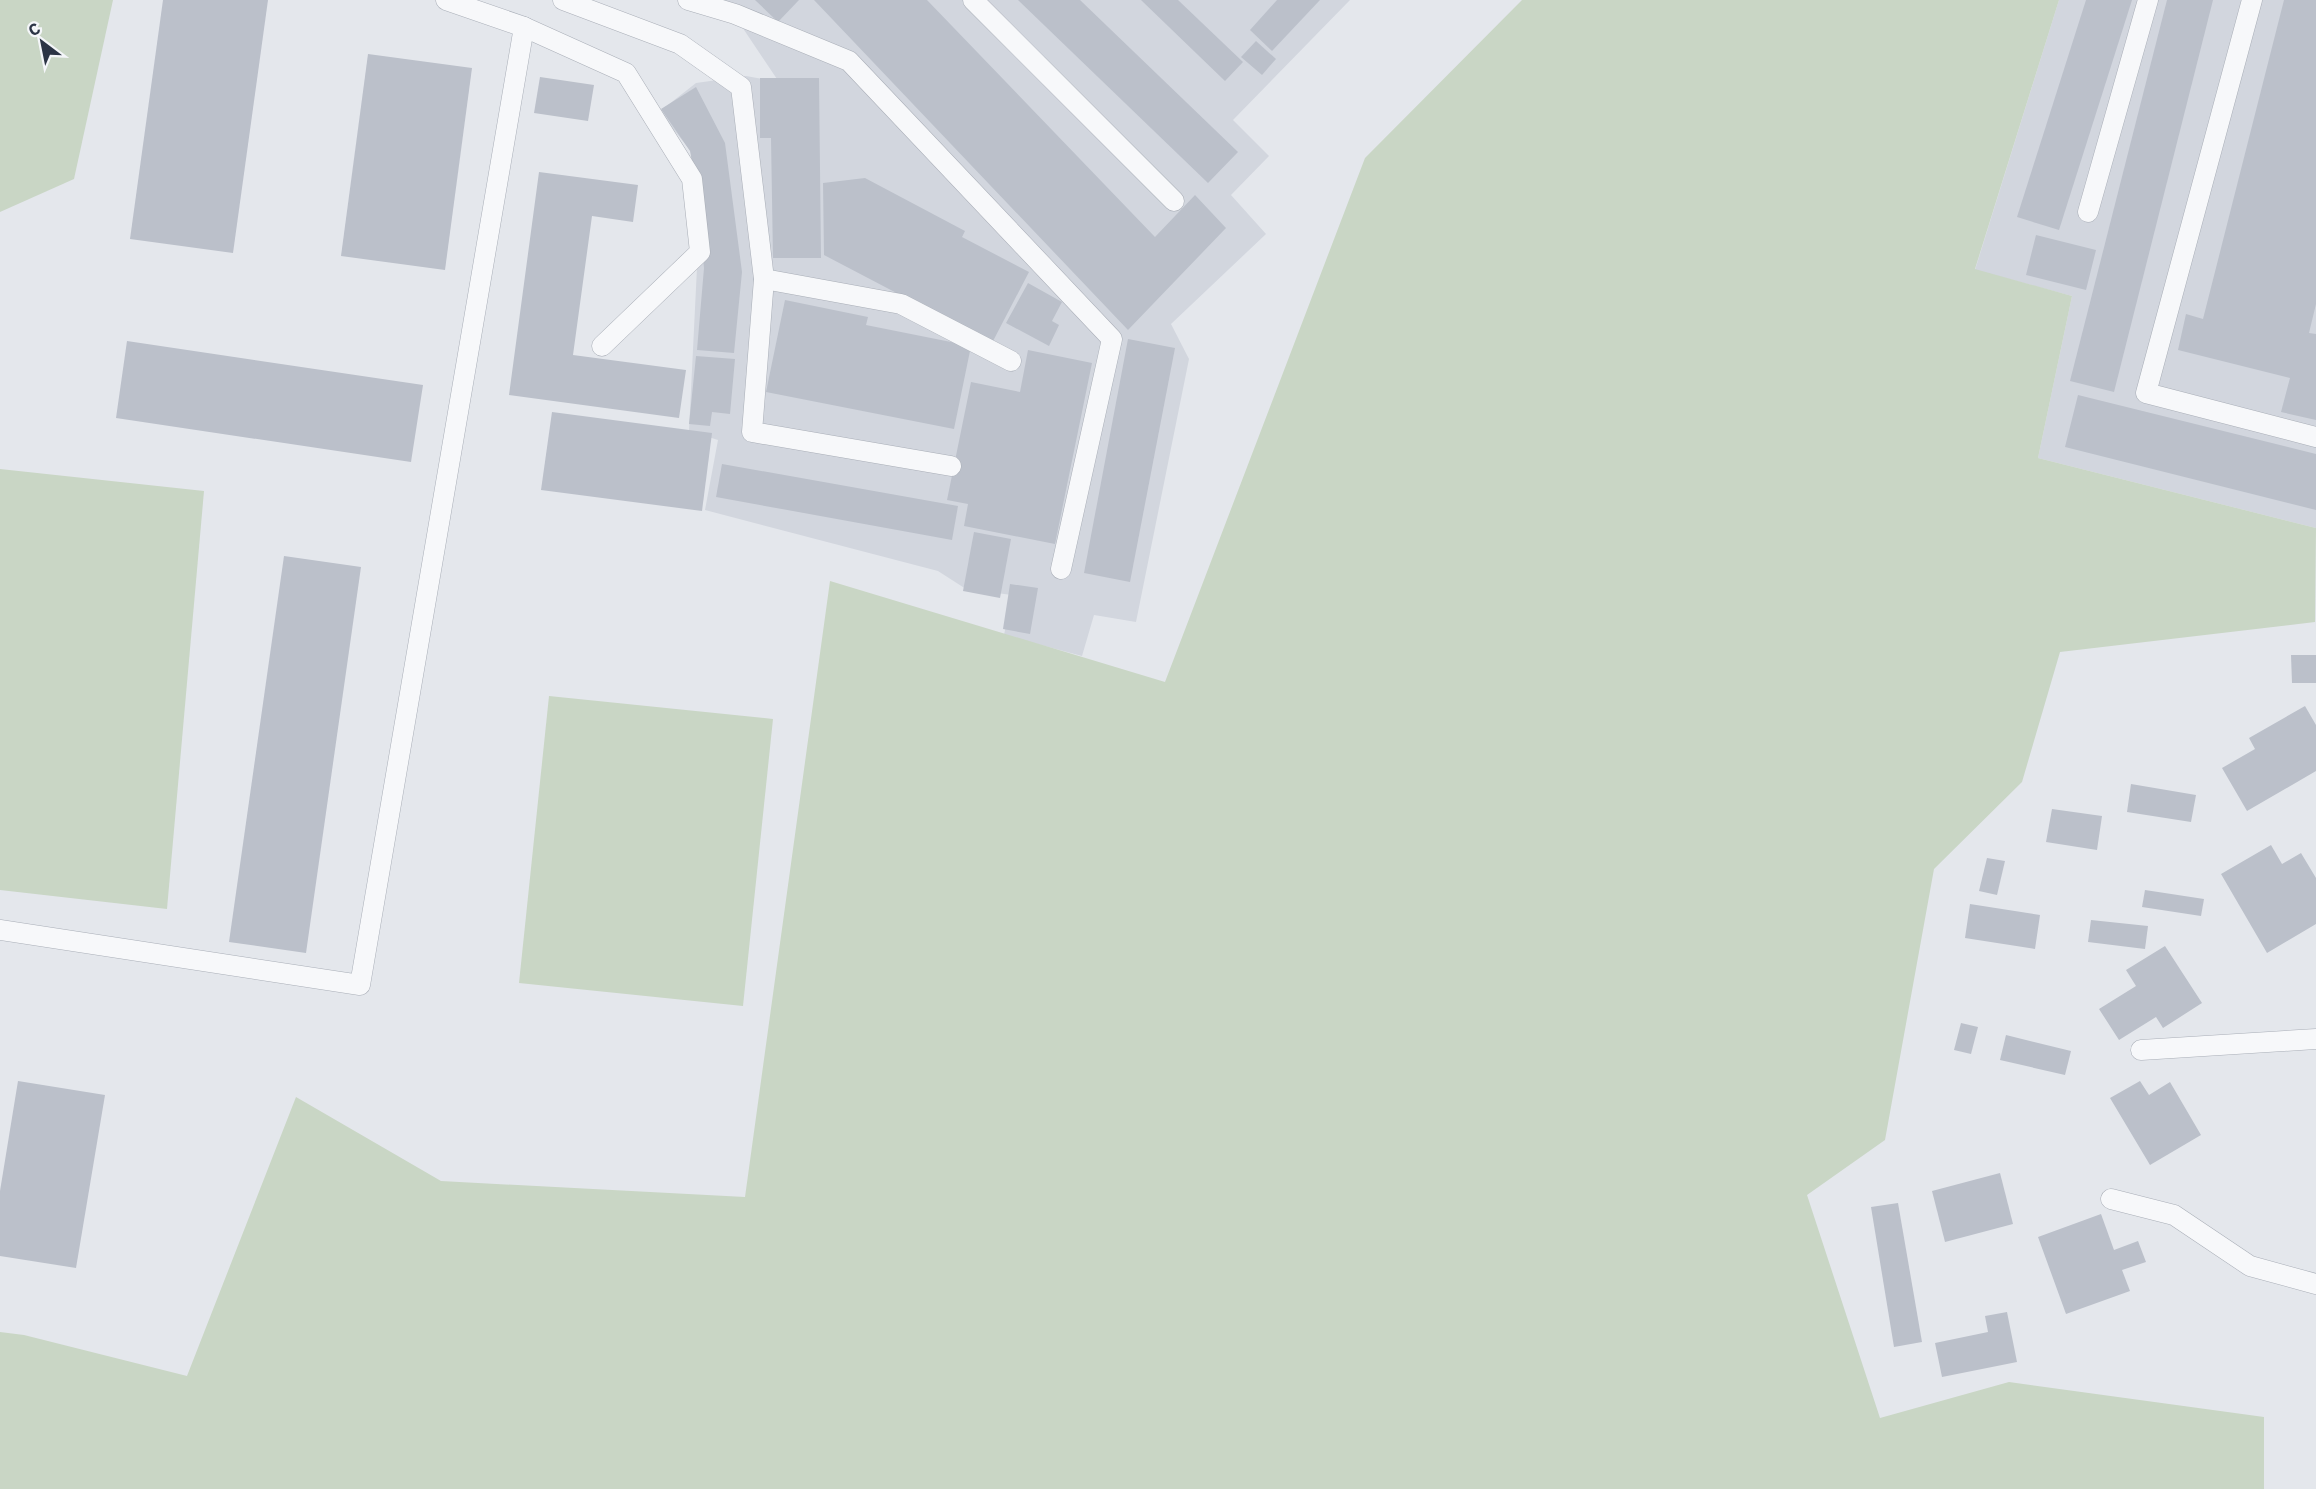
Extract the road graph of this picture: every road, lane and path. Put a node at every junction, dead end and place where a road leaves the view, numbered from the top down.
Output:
1 (446, 0) edge
2 (563, 0) edge
3 (688, 0) edge
4 (973, 0) edge
5 (2148, 0) edge
6 (2252, 0) edge
7 (524, 27) junction
8 (1174, 201) dead end
9 (2088, 212) dead end
10 (764, 279) junction
11 (602, 346) dead end
12 (1011, 362) dead end
13 (2316, 437) edge
14 (951, 466) dead end
15 (1061, 569) dead end
16 (0, 930) edge
17 (2316, 1040) edge
18 (2141, 1050) dead end
19 (2111, 1199) dead end
20 (2316, 1284) edge

1 - 7 lane
2 - 10 lane
3 - 15 lane
4 - 8 lane
5 - 9 lane
6 - 13 lane
7 - 11 lane
7 - 16 lane
10 - 12 lane
10 - 14 lane
17 - 18 lane
19 - 20 lane

